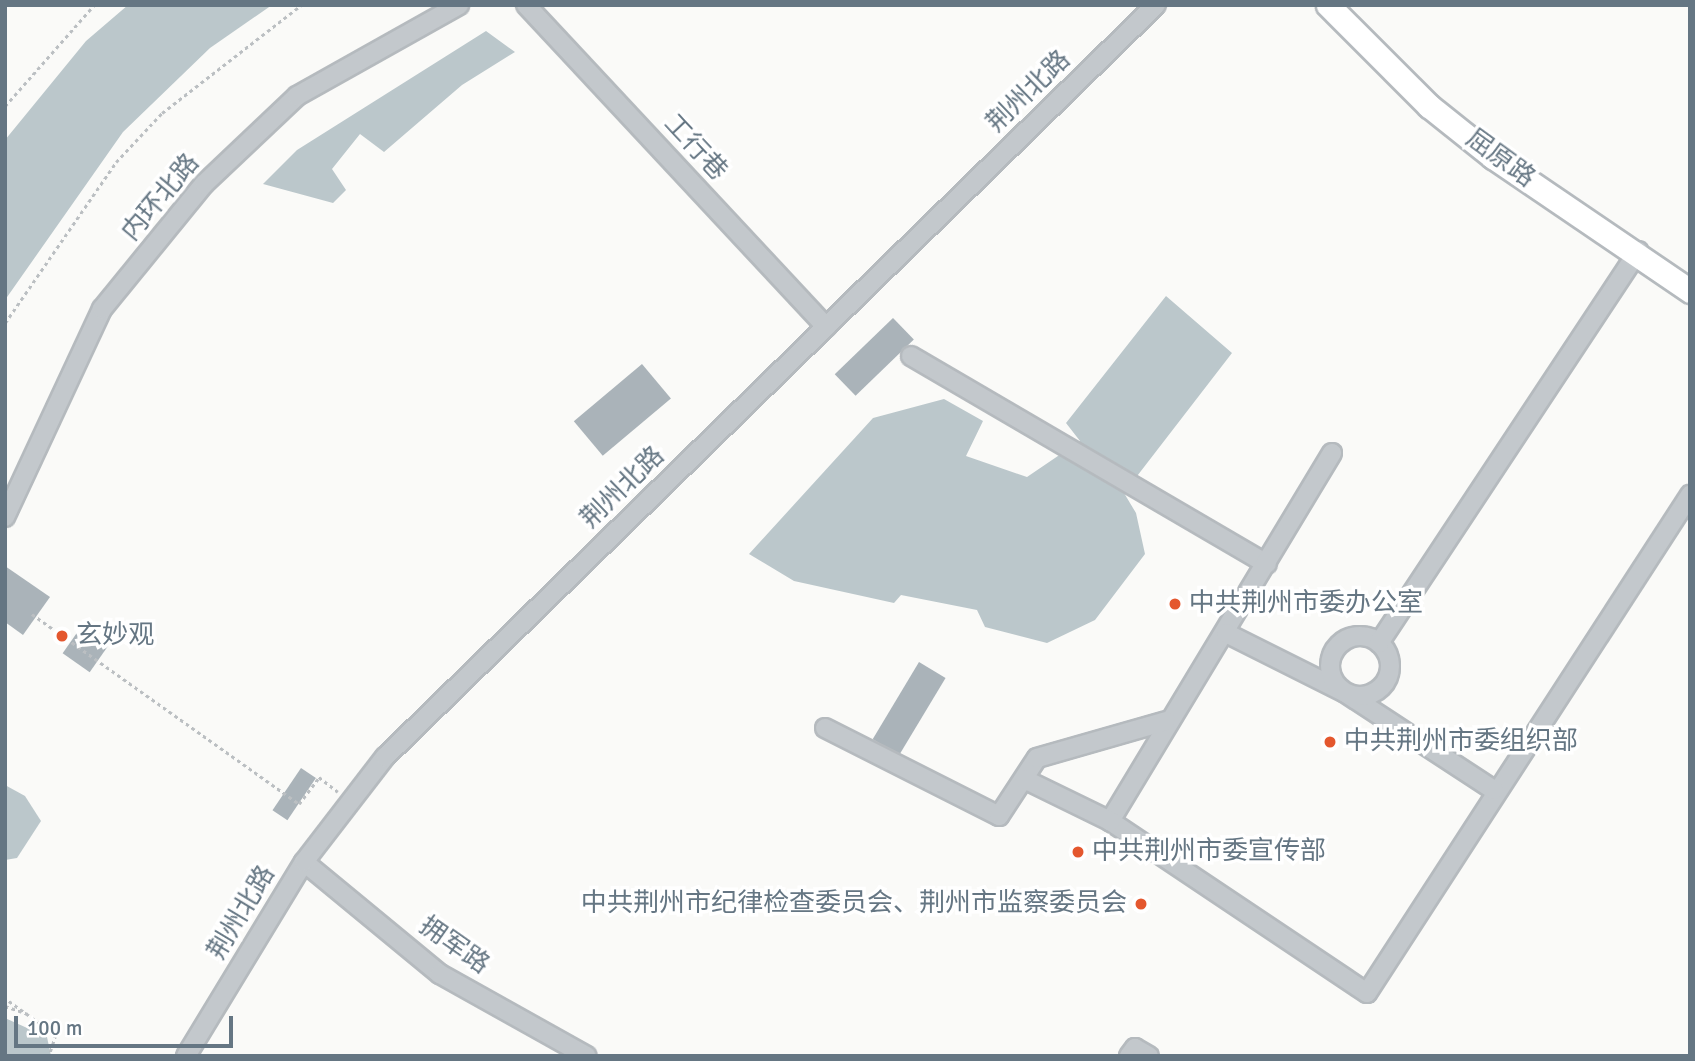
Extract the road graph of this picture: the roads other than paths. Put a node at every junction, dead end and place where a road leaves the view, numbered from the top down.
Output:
1 (459, 5) edge
2 (526, 5) edge
3 (1156, 5) edge
4 (1328, 5) edge
5 (1638, 251) junction
6 (1690, 291) edge
7 (826, 327) junction
8 (911, 356) dead end
9 (1332, 453) dead end
10 (1690, 495) edge
11 (5, 517) edge
12 (1267, 564) junction
13 (1226, 633) junction
14 (1379, 643) junction
15 (1344, 692) junction
16 (1166, 721) junction
17 (825, 728) dead end
18 (1024, 779) junction
19 (1494, 790) junction
20 (1110, 821) junction
21 (304, 862) junction
22 (186, 1056) edge
23 (587, 1056) edge
24 (1129, 1056) edge
25 (1149, 1056) edge

1 - 11 street, 内环北路
2 - 7 street, 工行巷
3 - 7 street, 荆州北路
4 - 5 main road, 屈原路
5 - 6 main road, 屈原路
5 - 14 street
7 - 21 street, 荆州北路
8 - 12 street
9 - 12 street
10 - 19 street
12 - 13 street
13 - 15 street
13 - 16 street
14 - 15 street
14 - 15 street
15 - 19 street
16 - 18 street
16 - 20 street
17 - 18 street
18 - 20 street
19 - 20 street
21 - 22 street, 荆州北路
21 - 23 street, 拥军路
24 - 25 street

